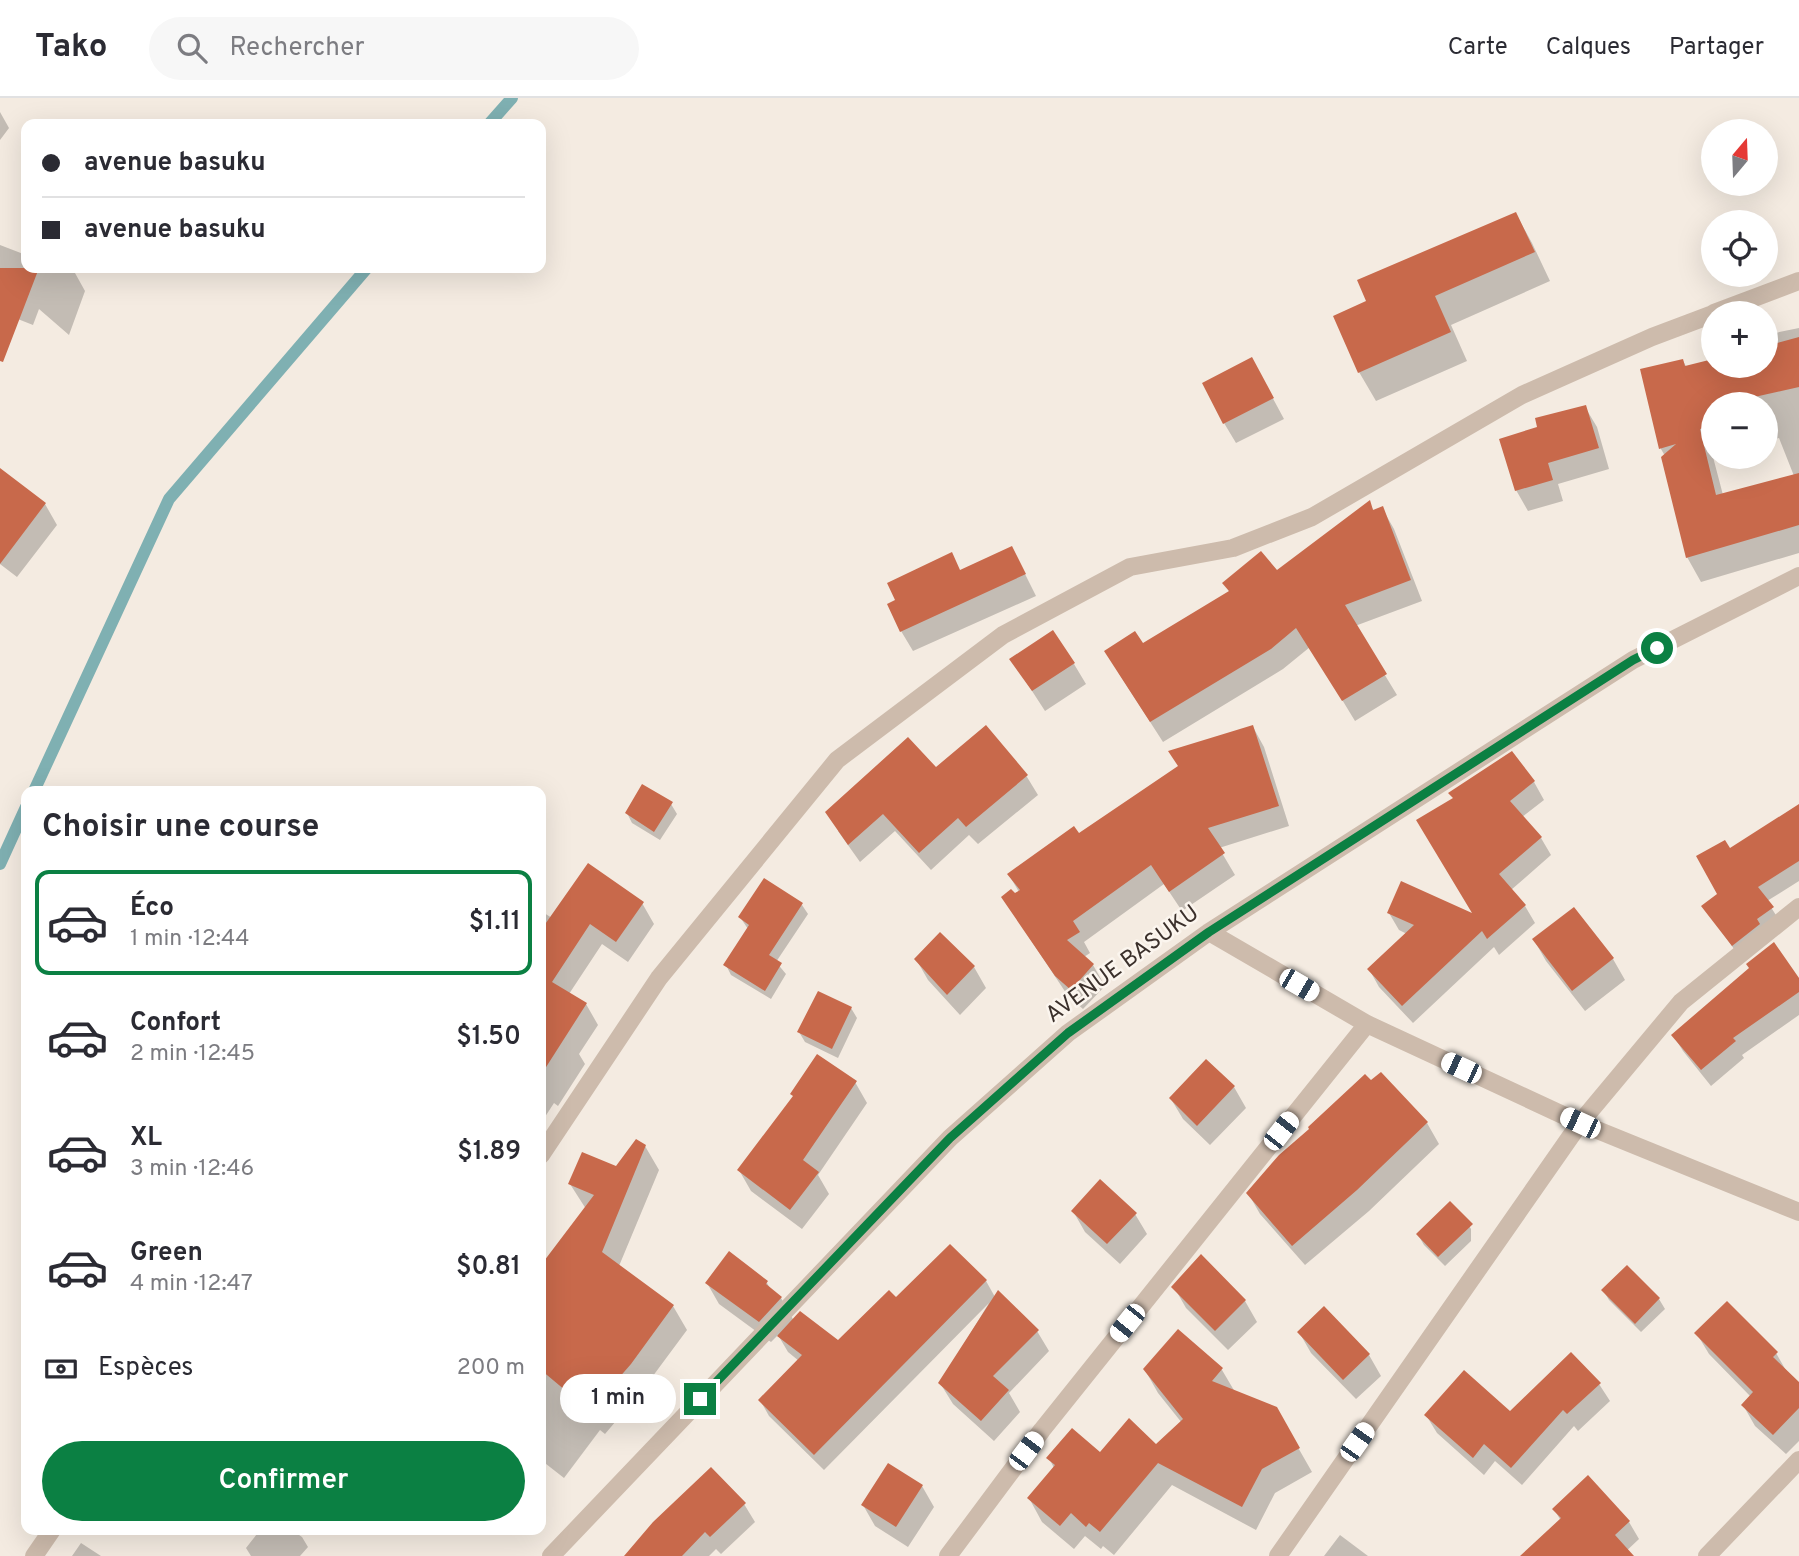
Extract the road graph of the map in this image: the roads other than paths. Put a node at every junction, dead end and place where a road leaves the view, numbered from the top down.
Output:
1 (1799, 281) edge
2 (1746, 301) edge
3 (1701, 318) edge
4 (1799, 576) edge
5 (1799, 907) edge
6 (1209, 932) junction
7 (1367, 1024) junction
8 (1580, 1123) junction
9 (546, 1148) edge
10 (1799, 1212) edge
11 (1799, 1460) edge
12 (49, 1535) edge
13 (34, 1556) edge
14 (551, 1556) edge
15 (947, 1556) edge
16 (1278, 1556) edge
17 (1707, 1556) edge

1 - 2 street
3 - 9 street
4 - 6 street, AVENUE BASUKU
5 - 8 street
6 - 7 street
6 - 14 street, AVENUE BASUKU
7 - 8 street
7 - 15 street
8 - 10 street
8 - 16 street
11 - 17 street
12 - 13 street

